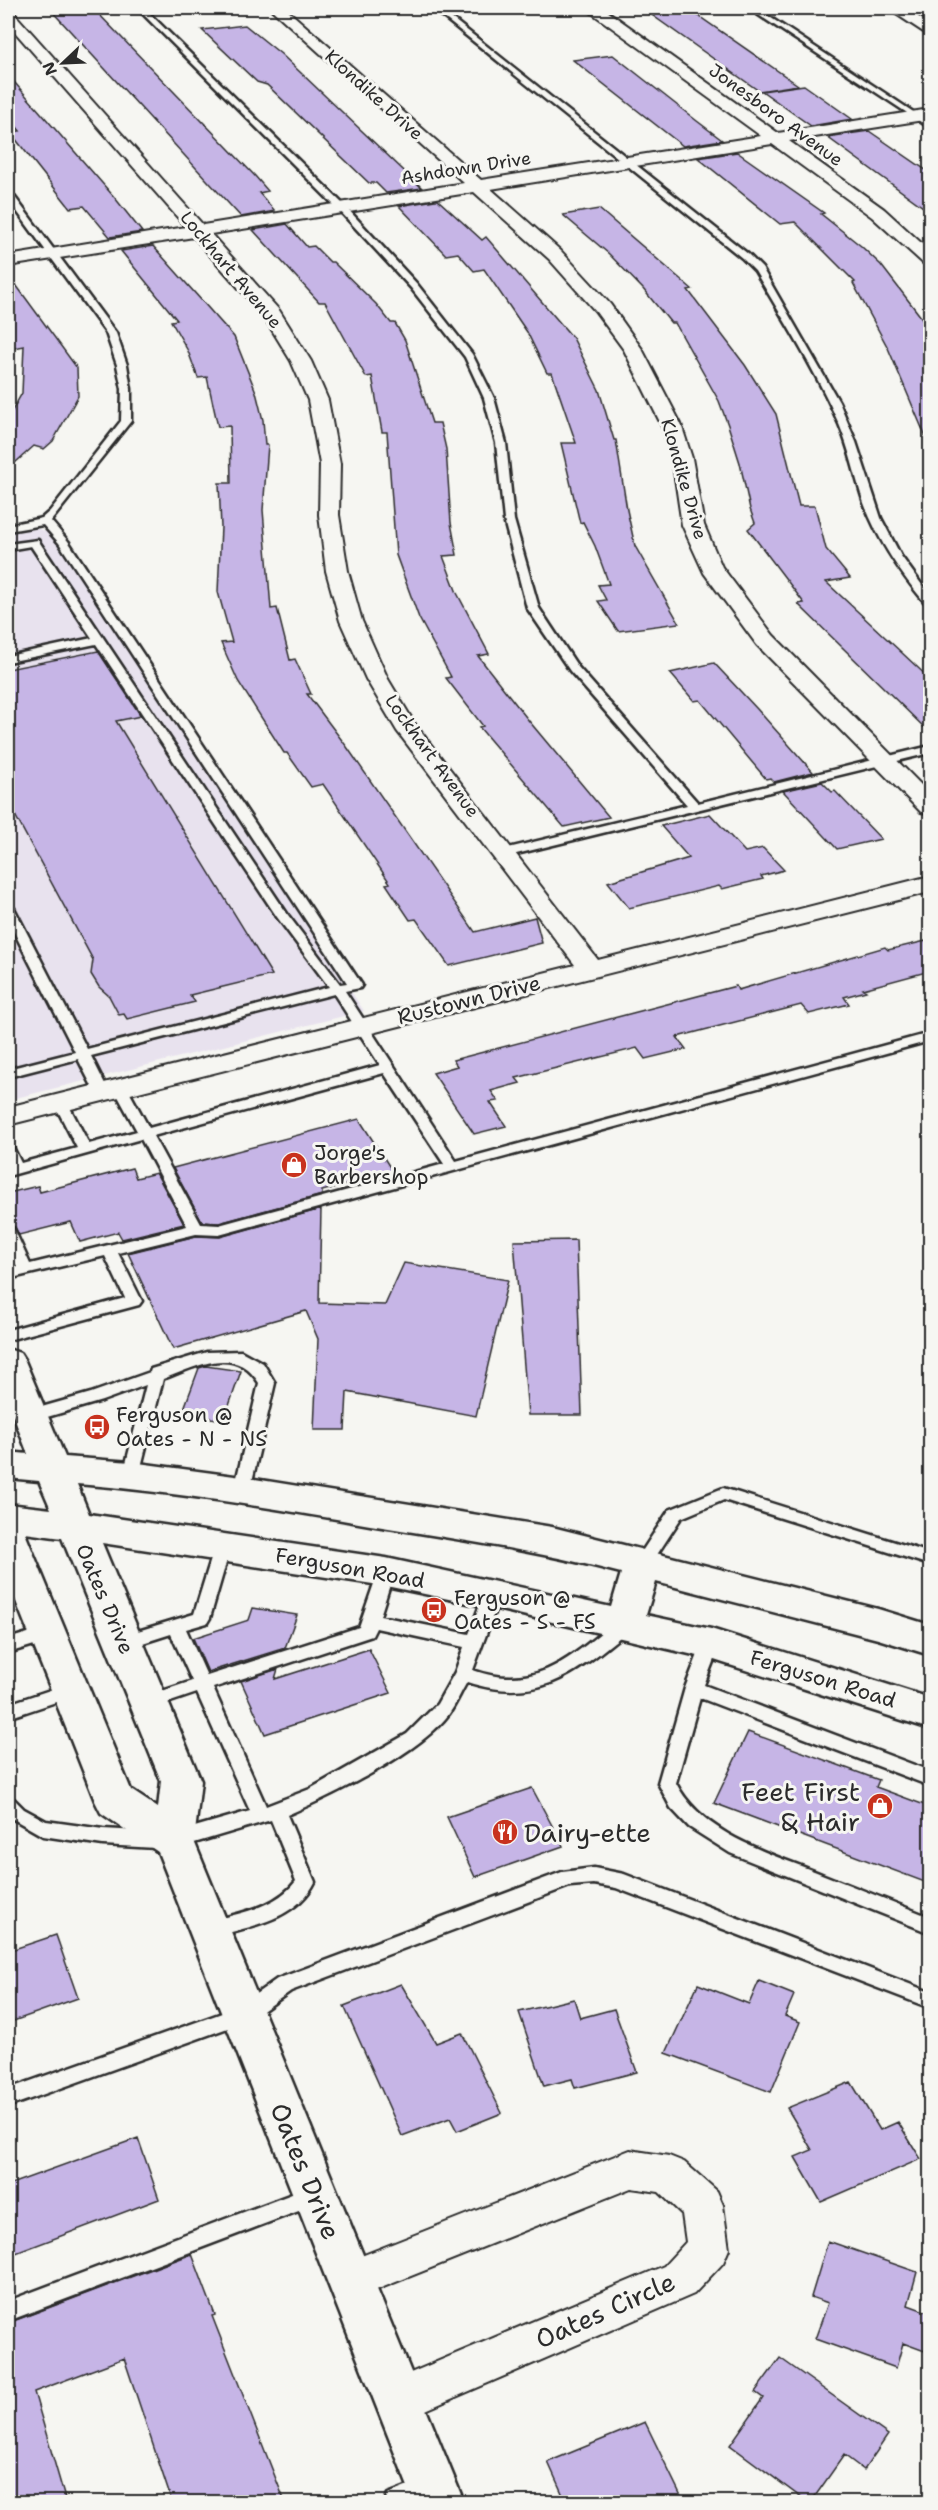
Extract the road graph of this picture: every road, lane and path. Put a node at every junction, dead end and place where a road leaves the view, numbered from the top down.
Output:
1 (140, 8) edge
2 (277, 8) edge
3 (435, 8) edge
4 (594, 8) edge
5 (752, 8) edge
6 (894, 8) edge
7 (8, 15) edge
8 (930, 30) edge
9 (923, 115) edge
10 (930, 126) edge
11 (775, 139) junction
12 (628, 162) junction
13 (476, 187) junction
14 (8, 194) edge
15 (342, 208) junction
16 (199, 230) junction
17 (53, 254) junction
18 (930, 260) edge
19 (8, 261) edge
20 (45, 520) junction
21 (8, 528) edge
22 (8, 547) edge
23 (930, 602) edge
24 (100, 640) junction
25 (8, 659) edge
26 (930, 750) edge
27 (885, 761) junction
28 (694, 806) junction
29 (930, 807) edge
30 (504, 853) junction
31 (930, 884) edge
32 (8, 908) edge
33 (592, 970) junction
34 (338, 989) junction
35 (363, 1026) junction
36 (930, 1037) edge
37 (82, 1055) junction
38 (389, 1067) junction
39 (8, 1073) edge
40 (111, 1090) junction
41 (61, 1103) junction
42 (9, 1113) edge
43 (146, 1134) junction
44 (8, 1150) edge
45 (85, 1150) junction
46 (452, 1166) junction
47 (12, 1170) edge
48 (196, 1228) junction
49 (8, 1231) edge
50 (109, 1249) junction
51 (25, 1269) junction
52 (8, 1274) edge
53 (8, 1335) edge
54 (8, 1361) edge
55 (157, 1373) junction
56 (30, 1416) junction
57 (8, 1465) edge
58 (50, 1468) junction
59 (131, 1475) junction
60 (242, 1490) junction
61 (8, 1517) edge
62 (74, 1526) junction
63 (8, 1536) edge
64 (223, 1546) junction
65 (930, 1559) edge
66 (643, 1563) junction
67 (14, 1571) edge
68 (386, 1572) junction
69 (492, 1594) junction
70 (369, 1620) junction
71 (625, 1623) junction
72 (176, 1626) junction
73 (48, 1634) junction
74 (930, 1640) edge
75 (124, 1642) junction
76 (474, 1642) junction
77 (711, 1644) junction
78 (8, 1646) edge
79 (463, 1673) junction
80 (202, 1685) junction
81 (694, 1688) junction
82 (71, 1690) junction
83 (147, 1703) junction
84 (8, 1711) edge
85 (930, 1713) edge
86 (930, 1779) edge
87 (8, 1804) edge
88 (268, 1813) junction
89 (174, 1841) junction
90 (930, 1924) edge
91 (209, 1930) junction
92 (930, 2000) edge
93 (243, 2014) junction
94 (8, 2098) edge
95 (316, 2195) junction
96 (351, 2280) junction
97 (8, 2311) edge
98 (398, 2400) junction
99 (422, 2497) edge

1 - 15 lane
2 - 13 street, Klondike Drive
3 - 12 lane
4 - 11 street, Jonesboro Avenue
5 - 9 lane
6 - 8 street
7 - 16 street, Lockhart Avenue
9 - 10 lane
9 - 11 street, Ashdown Drive
11 - 12 street, Ashdown Drive
11 - 18 street, Jonesboro Avenue
12 - 13 street, Ashdown Drive
12 - 23 lane
13 - 15 street, Ashdown Drive
13 - 27 street, Klondike Drive
14 - 17 lane
15 - 16 street, Ashdown Drive
15 - 28 lane
16 - 17 street, Ashdown Drive
16 - 30 street, Lockhart Avenue
17 - 19 street, Ashdown Drive
17 - 20 lane
20 - 21 lane
20 - 34 lane
22 - 24 lane
24 - 25 lane
24 - 34 lane
26 - 27 lane
27 - 28 lane
27 - 29 street, Klondike Drive
28 - 30 lane
30 - 33 street, Lockhart Avenue
31 - 33 street, Rustown Drive
32 - 37 lane
33 - 35 street, Rustown Drive
34 - 35 lane
34 - 37 lane
35 - 38 lane
35 - 40 street, Rustown Drive
36 - 46 lane
37 - 39 lane
37 - 40 lane
38 - 43 lane
38 - 46 lane
40 - 41 street, Rustown Drive
40 - 43 lane
41 - 42 street, Rustown Drive
41 - 45 lane
43 - 45 lane
43 - 48 lane
44 - 47 lane
45 - 47 lane
46 - 48 lane
48 - 50 lane
49 - 51 lane
50 - 51 lane
50 - 53 lane
51 - 52 lane
54 - 56 main road, Oates Drive
55 - 56 lane
55 - 59 lane
55 - 60 lane
56 - 58 main road, Oates Drive
57 - 58 main road
58 - 59 main road
58 - 62 main road, Oates Drive
59 - 60 main road
60 - 66 main road
61 - 62 main road, Ferguson Road
62 - 64 main road, Ferguson Road
62 - 75 main road, Oates Drive
63 - 67 main road
64 - 68 main road, Ferguson Road
64 - 72 lane
65 - 66 lane
66 - 71 main road
66 - 74 main road
67 - 73 main road
68 - 69 main road, Ferguson Road
68 - 70 lane
69 - 71 main road, Ferguson Road
69 - 76 lane
70 - 76 lane
70 - 80 lane
71 - 77 main road, Ferguson Road
71 - 79 lane
72 - 75 lane
72 - 80 lane
73 - 78 lane
73 - 82 main road
75 - 83 main road, Oates Drive
76 - 79 lane
77 - 81 lane
77 - 85 main road, Ferguson Road
79 - 88 lane
80 - 83 lane
80 - 88 lane
81 - 86 lane
81 - 90 lane
82 - 84 lane
82 - 89 main road
83 - 89 main road, Oates Drive
87 - 89 lane
88 - 89 lane
88 - 91 lane
89 - 91 main road, Oates Drive
91 - 93 main road, Oates Drive
92 - 93 lane
93 - 94 lane
93 - 95 main road, Oates Drive
95 - 96 main road, Oates Drive
95 - 97 lane
96 - 98 main road, Oates Drive
96 - 98 street, Oates Circle
98 - 99 main road, Oates Drive

